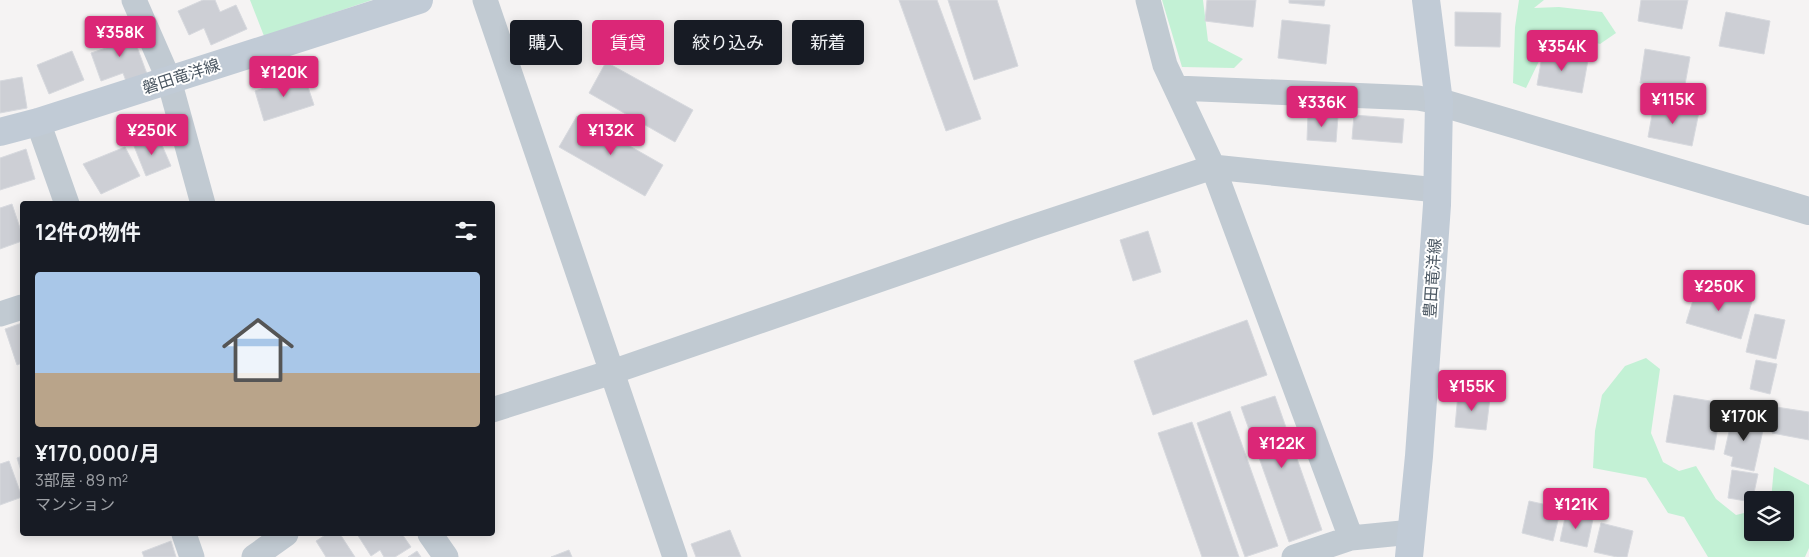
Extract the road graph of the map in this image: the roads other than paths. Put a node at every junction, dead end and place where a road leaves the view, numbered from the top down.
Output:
1 (134, 0) edge
2 (419, 0) edge
3 (485, 0) edge
4 (1148, 0) edge
5 (1426, 0) edge
6 (169, 80) junction
7 (1176, 88) junction
8 (1439, 102) junction
9 (38, 122) junction
10 (0, 132) edge
11 (1213, 167) junction
12 (1437, 190) junction
13 (66, 201) edge
14 (203, 201) edge
15 (1809, 211) edge
16 (20, 308) edge
17 (0, 314) edge
18 (612, 372) junction
19 (495, 409) edge
20 (185, 536) edge
21 (283, 536) edge
22 (431, 536) edge
23 (1352, 538) junction
24 (1410, 544) edge
25 (192, 557) edge
26 (254, 557) edge
27 (446, 557) edge
28 (675, 557) edge
29 (1294, 557) edge

1 - 6 street
2 - 6 main road, 磐田竜洋線
3 - 18 street
4 - 7 street
5 - 8 main road, 豊田竜洋線
6 - 9 main road, 磐田竜洋線
6 - 14 street
7 - 8 street
7 - 11 street
8 - 12 main road, 豊田竜洋線
8 - 15 street
9 - 10 main road, 磐田竜洋線
9 - 13 street
11 - 12 street
11 - 18 street
11 - 23 street
12 - 24 main road, 豊田竜洋線
16 - 17 street
18 - 19 street
18 - 28 street
20 - 25 street
21 - 26 street
22 - 27 street
23 - 24 street
23 - 29 street

